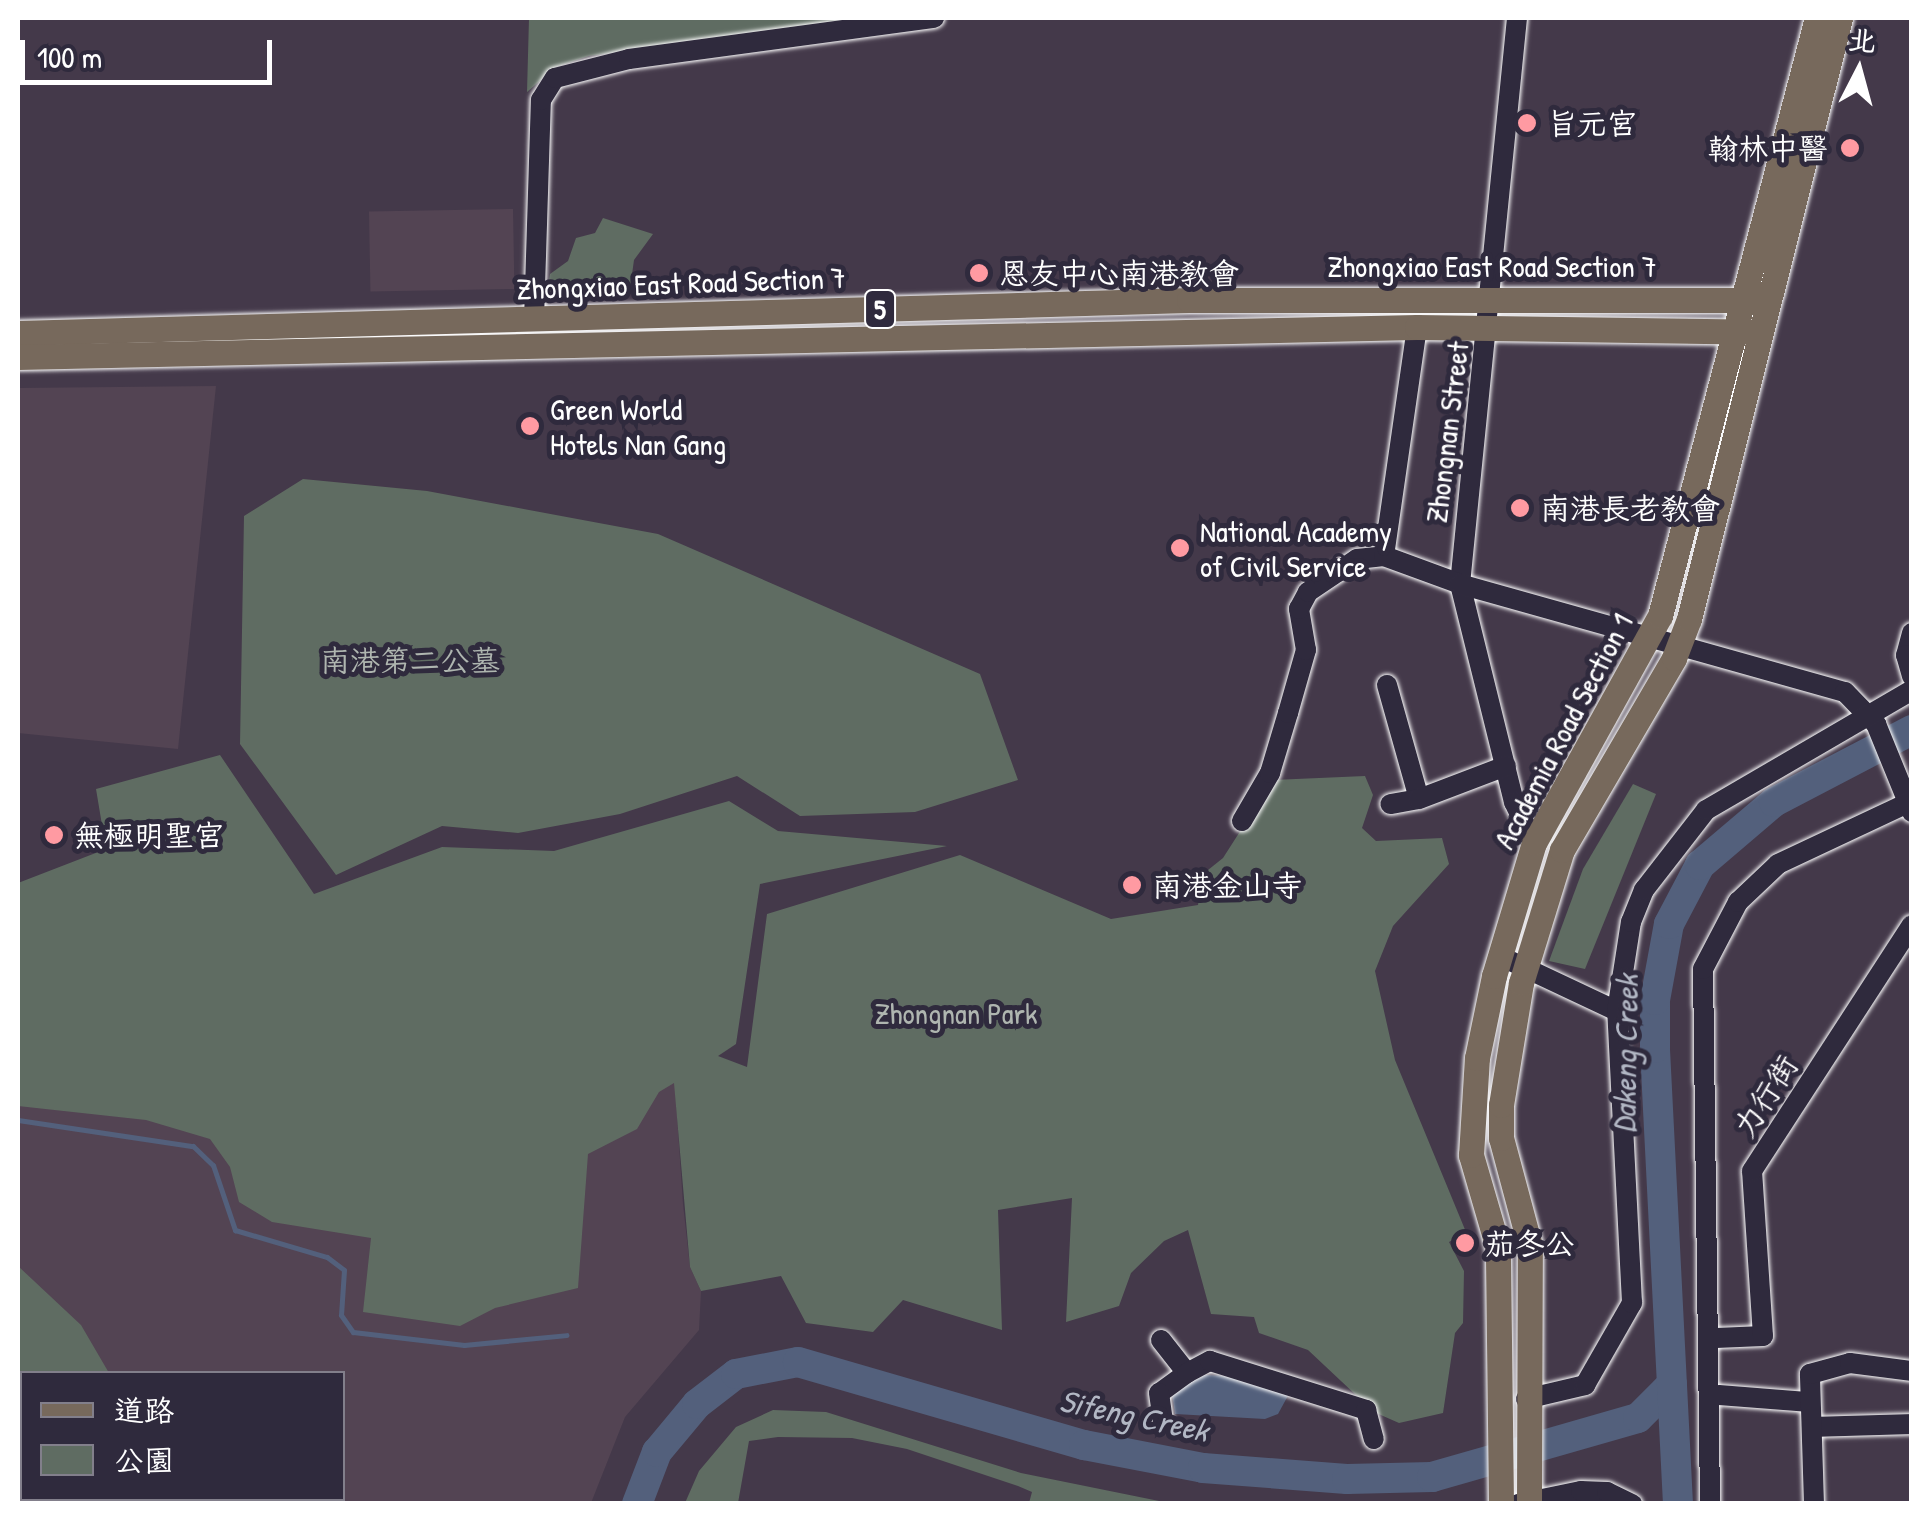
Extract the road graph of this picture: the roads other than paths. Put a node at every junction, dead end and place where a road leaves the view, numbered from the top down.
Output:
1 (934, 18) edge
2 (1517, 18) edge
3 (1817, 18) edge
4 (1840, 18) edge
5 (1755, 298) junction
6 (1490, 299) junction
7 (534, 320) junction
8 (1490, 327) junction
9 (1416, 328) junction
10 (1747, 331) junction
11 (18, 333) edge
12 (18, 357) edge
13 (1384, 556) junction
14 (1460, 584) junction
15 (1912, 633) edge
16 (1652, 635) junction
17 (1680, 642) junction
18 (1912, 676) edge
19 (1387, 685) dead end
20 (1912, 690) edge
21 (1873, 718) junction
22 (1506, 766) junction
23 (1419, 799) junction
24 (1390, 804) dead end
25 (1911, 805) edge
26 (1242, 821) dead end
27 (1534, 843) junction
28 (1912, 925) edge
29 (1500, 956) junction
30 (1526, 963) junction
31 (1617, 1011) junction
32 (1716, 1338) dead end
33 (1162, 1340) dead end
34 (1912, 1371) edge
35 (1187, 1372) junction
36 (1718, 1395) dead end
37 (1808, 1402) junction
38 (1526, 1409) junction
39 (1163, 1420) dead end
40 (1912, 1424) edge
41 (1812, 1427) junction
42 (1374, 1439) dead end
43 (1500, 1493) edge
44 (1526, 1496) edge
45 (1632, 1504) edge
46 (1710, 1504) edge
47 (1814, 1504) edge

1 - 7 street
2 - 6 street, Zhongnan Street
3 - 5 main road, Academia Road Section 1
4 - 5 main road, Academia Road Section 1
5 - 6 main road, Zhongxiao East Road Section 7 / 5
5 - 10 main road, Academia Road Section 1
6 - 7 main road, Zhongxiao East Road Section 7 / 5
6 - 8 street, Zhongnan Street
7 - 11 main road, Zhongxiao East Road Section 7 / 5
8 - 9 main road, Zhongxiao East Road Section 7 / 5
8 - 10 main road, Zhongxiao East Road Section 7 / 5
8 - 14 street, Zhongnan Street
9 - 12 main road, Zhongxiao East Road Section 7 / 5
9 - 13 street
10 - 16 main road, Academia Road Section 1
10 - 17 main road, Academia Road Section 1
13 - 14 street
13 - 26 street
14 - 16 street
14 - 22 street, Zhongnan Street
15 - 18 street
16 - 17 street
16 - 27 main road, Academia Road Section 1
17 - 21 street
17 - 30 main road, Academia Road Section 1
19 - 23 street
20 - 21 street
21 - 25 street
21 - 31 street
22 - 23 street
22 - 27 street, Zhongnan Street
23 - 24 street
25 - 46 street
27 - 29 main road, Academia Road Section 1
28 - 32 street, 力行街
29 - 30 street
29 - 43 main road, Academia Road Section 1
30 - 31 street
30 - 38 main road, Academia Road Section 1
31 - 38 street
33 - 35 street
34 - 37 street
35 - 39 street
35 - 42 street
36 - 37 street
37 - 41 street
38 - 44 main road, Academia Road Section 1
40 - 41 street
41 - 47 street
44 - 45 street

